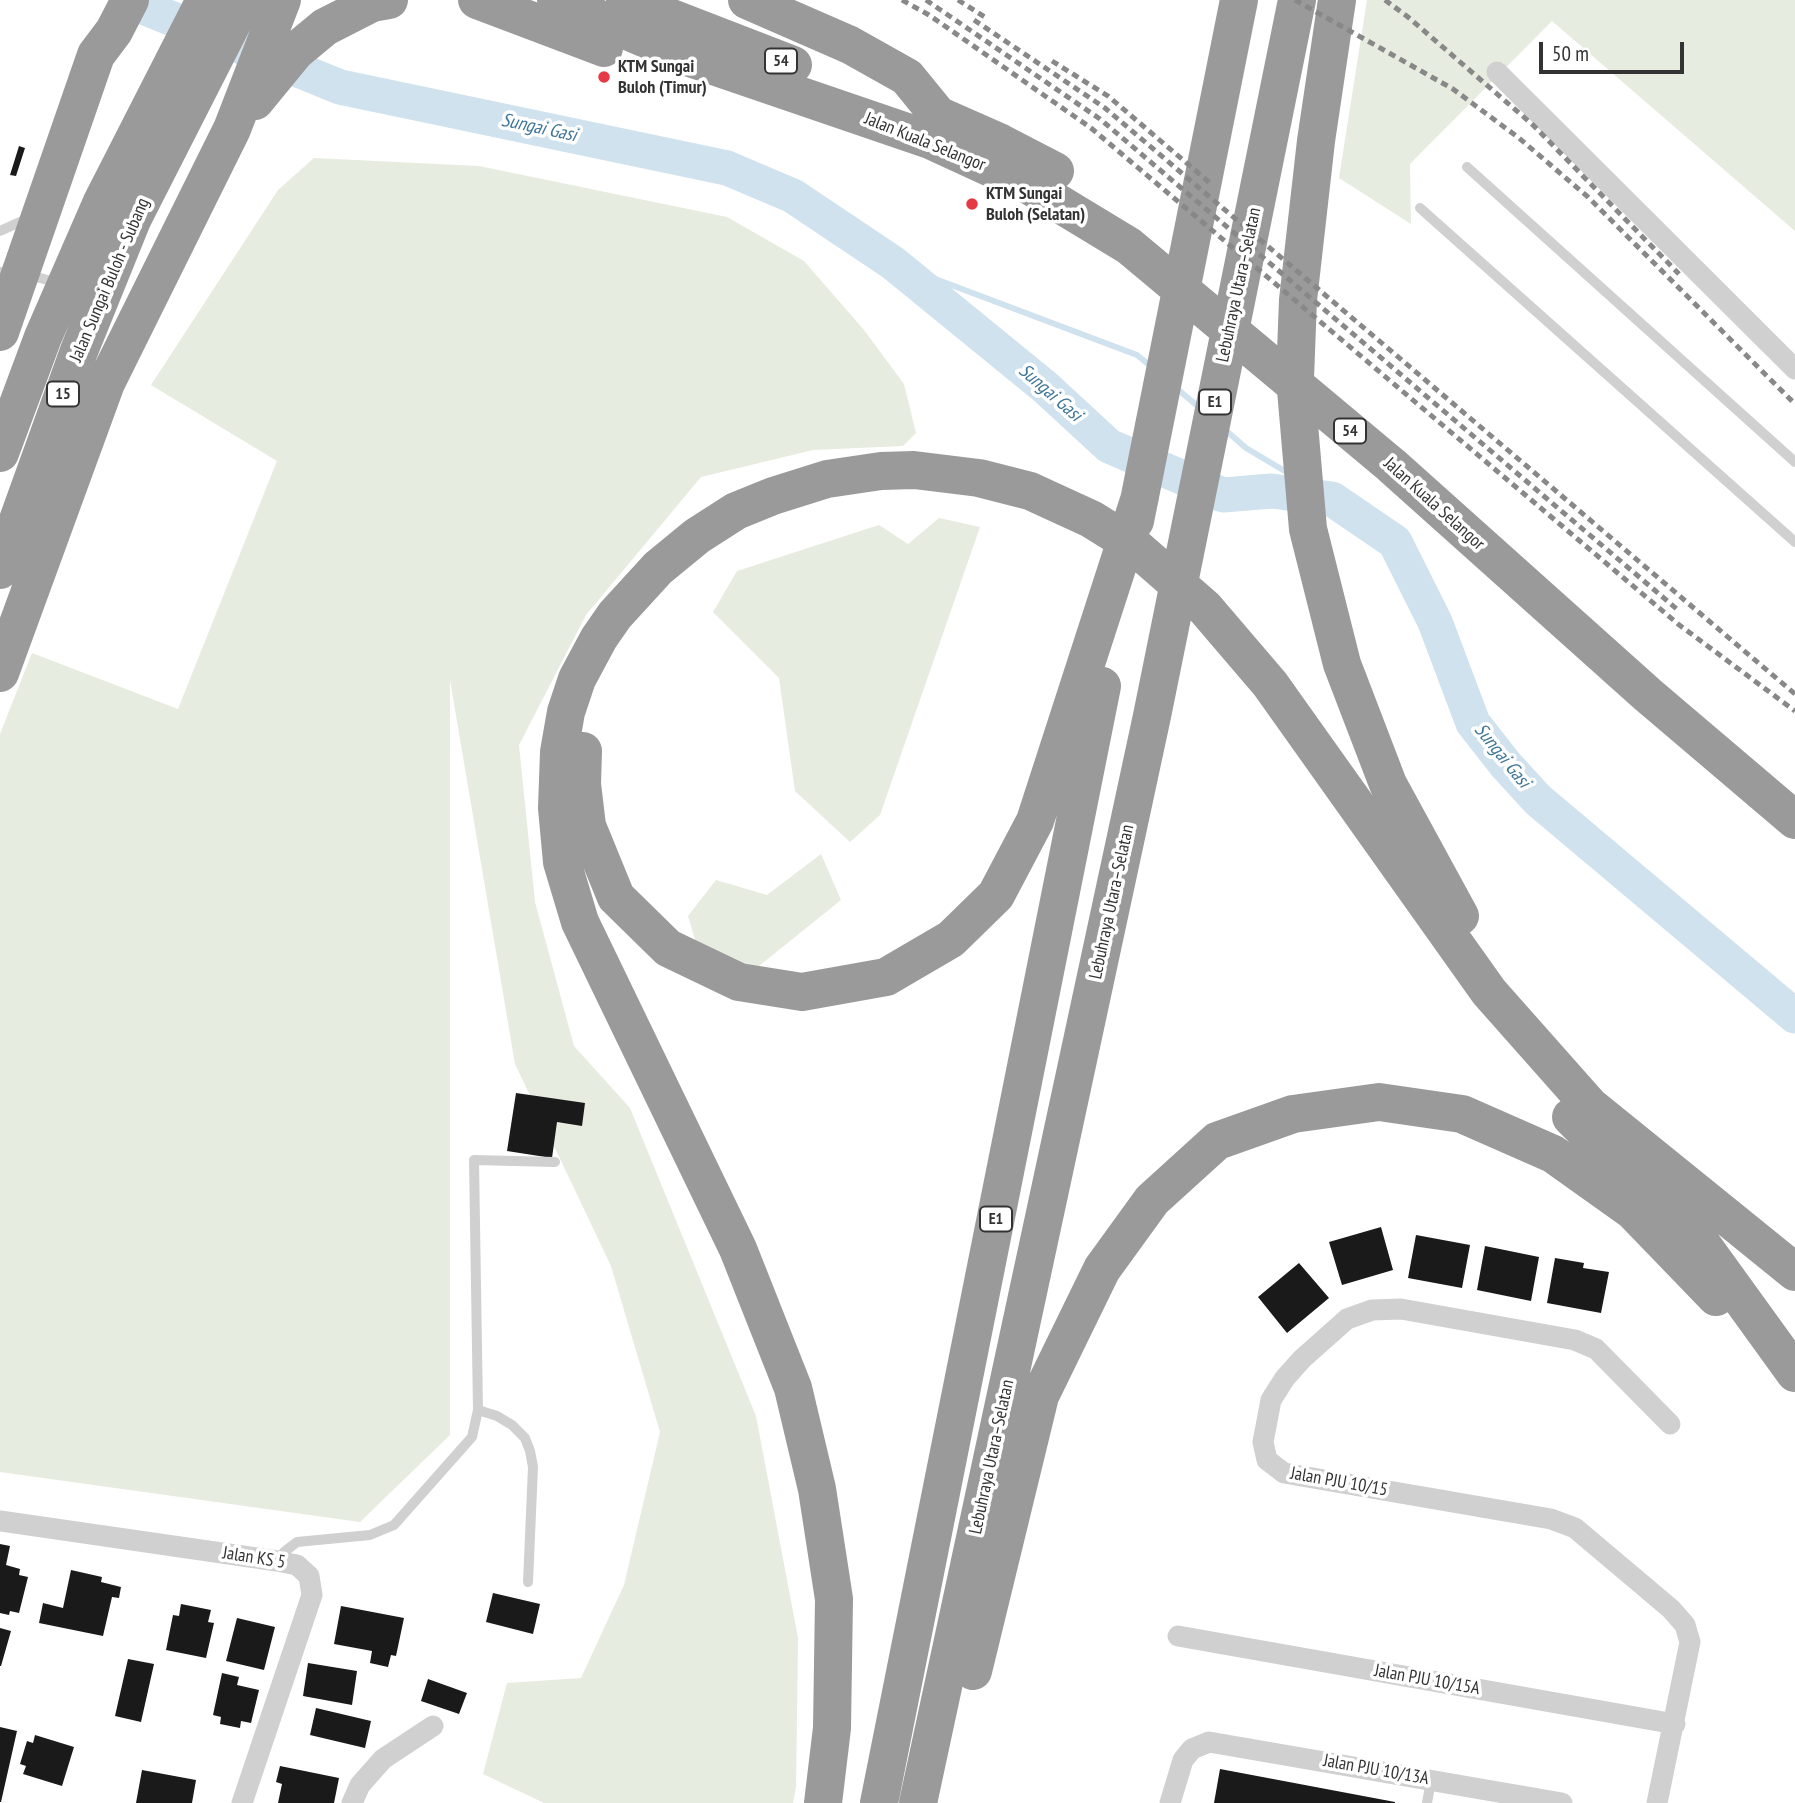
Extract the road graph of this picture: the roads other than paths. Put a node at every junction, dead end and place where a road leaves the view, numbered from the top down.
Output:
1 (104, 0) edge
2 (130, 0) edge
3 (244, 0) edge
4 (389, 0) edge
5 (477, 0) edge
6 (556, 0) edge
7 (625, 0) edge
8 (747, 0) edge
9 (1239, 0) edge
10 (1297, 0) edge
11 (1338, 0) edge
12 (199, 6) edge
13 (284, 26) edge
14 (96, 55) junction
15 (690, 58) junction
16 (1497, 72) dead end
17 (938, 116) junction
18 (1467, 167) dead end
19 (1420, 208) dead end
20 (42, 212) junction
21 (0, 231) edge
22 (10, 272) edge
23 (83, 289) dead end
24 (95, 292) dead end
25 (108, 295) dead end
26 (0, 332) edge
27 (1795, 369) edge
28 (0, 453) edge
29 (1795, 462) edge
30 (1795, 542) edge
31 (0, 570) edge
32 (1102, 640) junction
33 (0, 673) edge
34 (1795, 785) edge
35 (1795, 820) edge
36 (555, 1162) dead end
37 (1679, 1176) junction
38 (1795, 1272) edge
39 (1795, 1373) edge
40 (1795, 1379) edge
41 (478, 1409) junction
42 (1670, 1424) dead end
43 (0, 1521) edge
44 (277, 1561) junction
45 (528, 1582) dead end
46 (1178, 1636) dead end
47 (1675, 1724) junction
48 (433, 1726) dead end
49 (1431, 1780) junction
50 (920, 1794) edge
51 (242, 1803) edge
52 (352, 1803) edge
53 (823, 1803) edge
54 (879, 1803) edge
55 (1170, 1803) edge
56 (1427, 1803) edge
57 (1562, 1803) edge
58 (1657, 1803) edge

1 - 14 highway
2 - 14 highway
3 - 31 highway, Jalan Sungai Buloh - Subang / 15
4 - 13 highway
5 - 15 highway
6 - 15 highway, Jalan Kuala Selangor / 54
7 - 17 highway, Jalan Kuala Selangor / 54
8 - 17 highway
9 - 32 highway, E1
10 - 50 highway, Lebuhraya Utara–Selatan / E1
11 - 37 highway
12 - 28 highway, Jalan Sungai Buloh - Subang / 15
13 - 33 highway
14 - 20 highway
15 - 35 highway, Jalan Kuala Selangor / 54
16 - 27 street
17 - 34 highway, Jalan Kuala Selangor / 54
18 - 29 lane
19 - 30 lane
20 - 21 lane
20 - 22 highway
22 - 23 lane
22 - 26 highway
24 - 25 lane
32 - 39 highway
32 - 54 highway, E1
36 - 41 lane
37 - 38 highway
37 - 53 highway
40 - 50 highway
41 - 44 lane
41 - 45 lane
42 - 47 street, Jalan PJU 10/15
43 - 44 street, Jalan KS 5
44 - 51 street, Jalan KS 5
46 - 47 street, Jalan PJU 10/15A
47 - 58 street, Jalan PJU 10/15
48 - 52 street
49 - 55 street, Jalan PJU 10/13A
49 - 56 lane
49 - 57 street, Jalan PJU 10/13A

